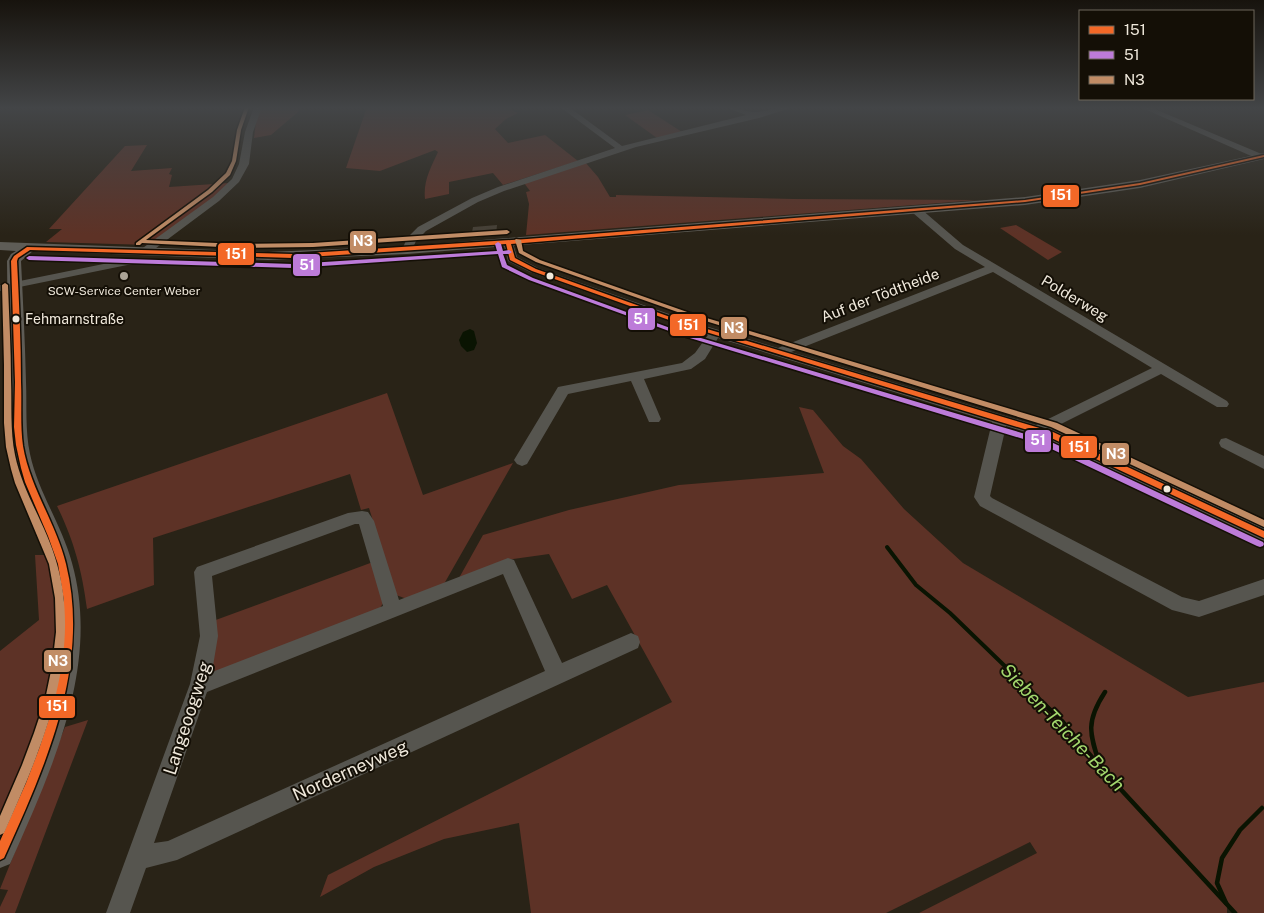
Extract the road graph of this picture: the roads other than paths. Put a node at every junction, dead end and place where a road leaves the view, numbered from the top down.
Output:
1 (246, 150) edge
2 (615, 150) edge
3 (1247, 150) edge
4 (1262, 156) edge
5 (1025, 201) joint
6 (917, 211) junction
7 (508, 242) junction
8 (0, 246) edge
9 (28, 248) junction
10 (407, 250) junction
11 (138, 256) junction
12 (994, 268) junction
13 (15, 285) junction
14 (0, 288) edge
15 (715, 333) junction
16 (778, 352) junction
17 (1162, 368) junction
18 (636, 376) junction
19 (1222, 404) dead end
20 (654, 419) dead end
21 (1000, 419) junction
22 (1037, 430) junction
23 (1226, 443) dead end
24 (522, 460) dead end
25 (1264, 463) edge
26 (1264, 535) edge
27 (1264, 587) edge
28 (393, 610) junction
29 (631, 642) dead end
30 (557, 675) junction
31 (200, 684) junction
32 (0, 854) edge
33 (139, 858) junction
34 (118, 913) edge

1 - 11 street
2 - 10 street
3 - 4 street
4 - 5 main road
5 - 6 main road
6 - 7 main road
6 - 12 street, Polderweg
7 - 10 main road
7 - 15 street
8 - 9 main road
9 - 11 main road
9 - 13 main road
10 - 11 main road
11 - 13 street
12 - 16 street, Auf der Tödtheide
12 - 17 street, Polderweg
13 - 14 street
13 - 32 main road
15 - 16 street
15 - 18 street
16 - 21 street
17 - 19 street, Polderweg
17 - 22 street
18 - 20 street
18 - 24 street
21 - 22 street
21 - 27 street
22 - 26 street
23 - 25 street
28 - 30 street
28 - 31 street
28 - 31 street, Langeoogweg
29 - 30 street, Norderneyweg
30 - 33 street, Norderneyweg
31 - 33 street, Langeoogweg
33 - 34 street, Langeoogweg

